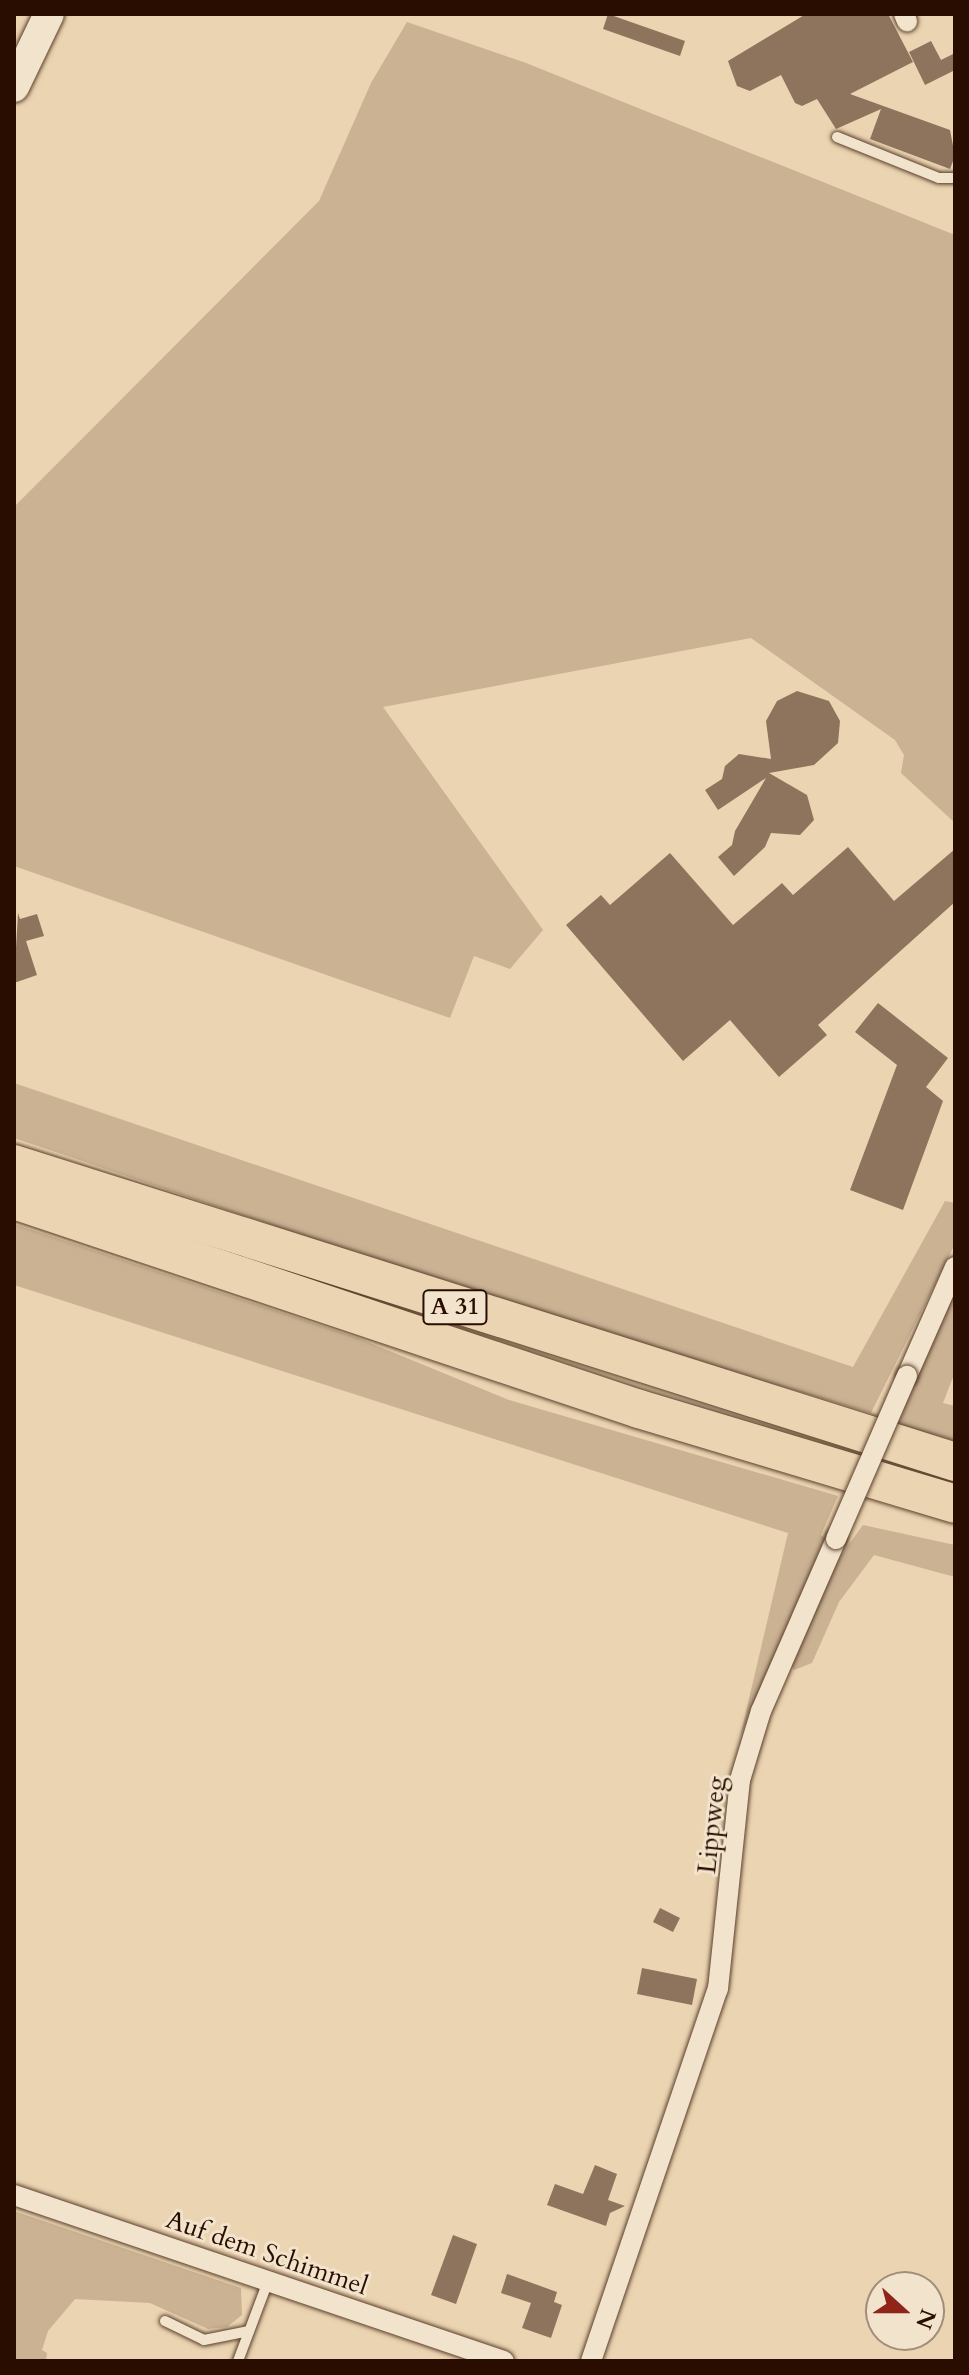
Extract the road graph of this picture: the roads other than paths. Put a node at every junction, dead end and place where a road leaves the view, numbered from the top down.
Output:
1 (49, 14) edge
2 (14, 87) edge
3 (837, 137) dead end
4 (955, 178) edge
5 (14, 1164) edge
6 (14, 1200) edge
7 (955, 1267) edge
8 (955, 1462) edge
9 (955, 1504) edge
10 (14, 2195) edge
11 (268, 2281) junction
12 (165, 2321) dead end
13 (249, 2331) junction
14 (238, 2361) edge
15 (504, 2361) edge
16 (591, 2361) edge

1 - 2 street
3 - 4 lane
5 - 8 highway, A 31
6 - 9 highway, A 31
7 - 16 street, Lippweg, bridge
10 - 11 street, Auf dem Schimmel
11 - 13 lane
11 - 15 street, Auf dem Schimmel
12 - 13 lane
13 - 14 lane

